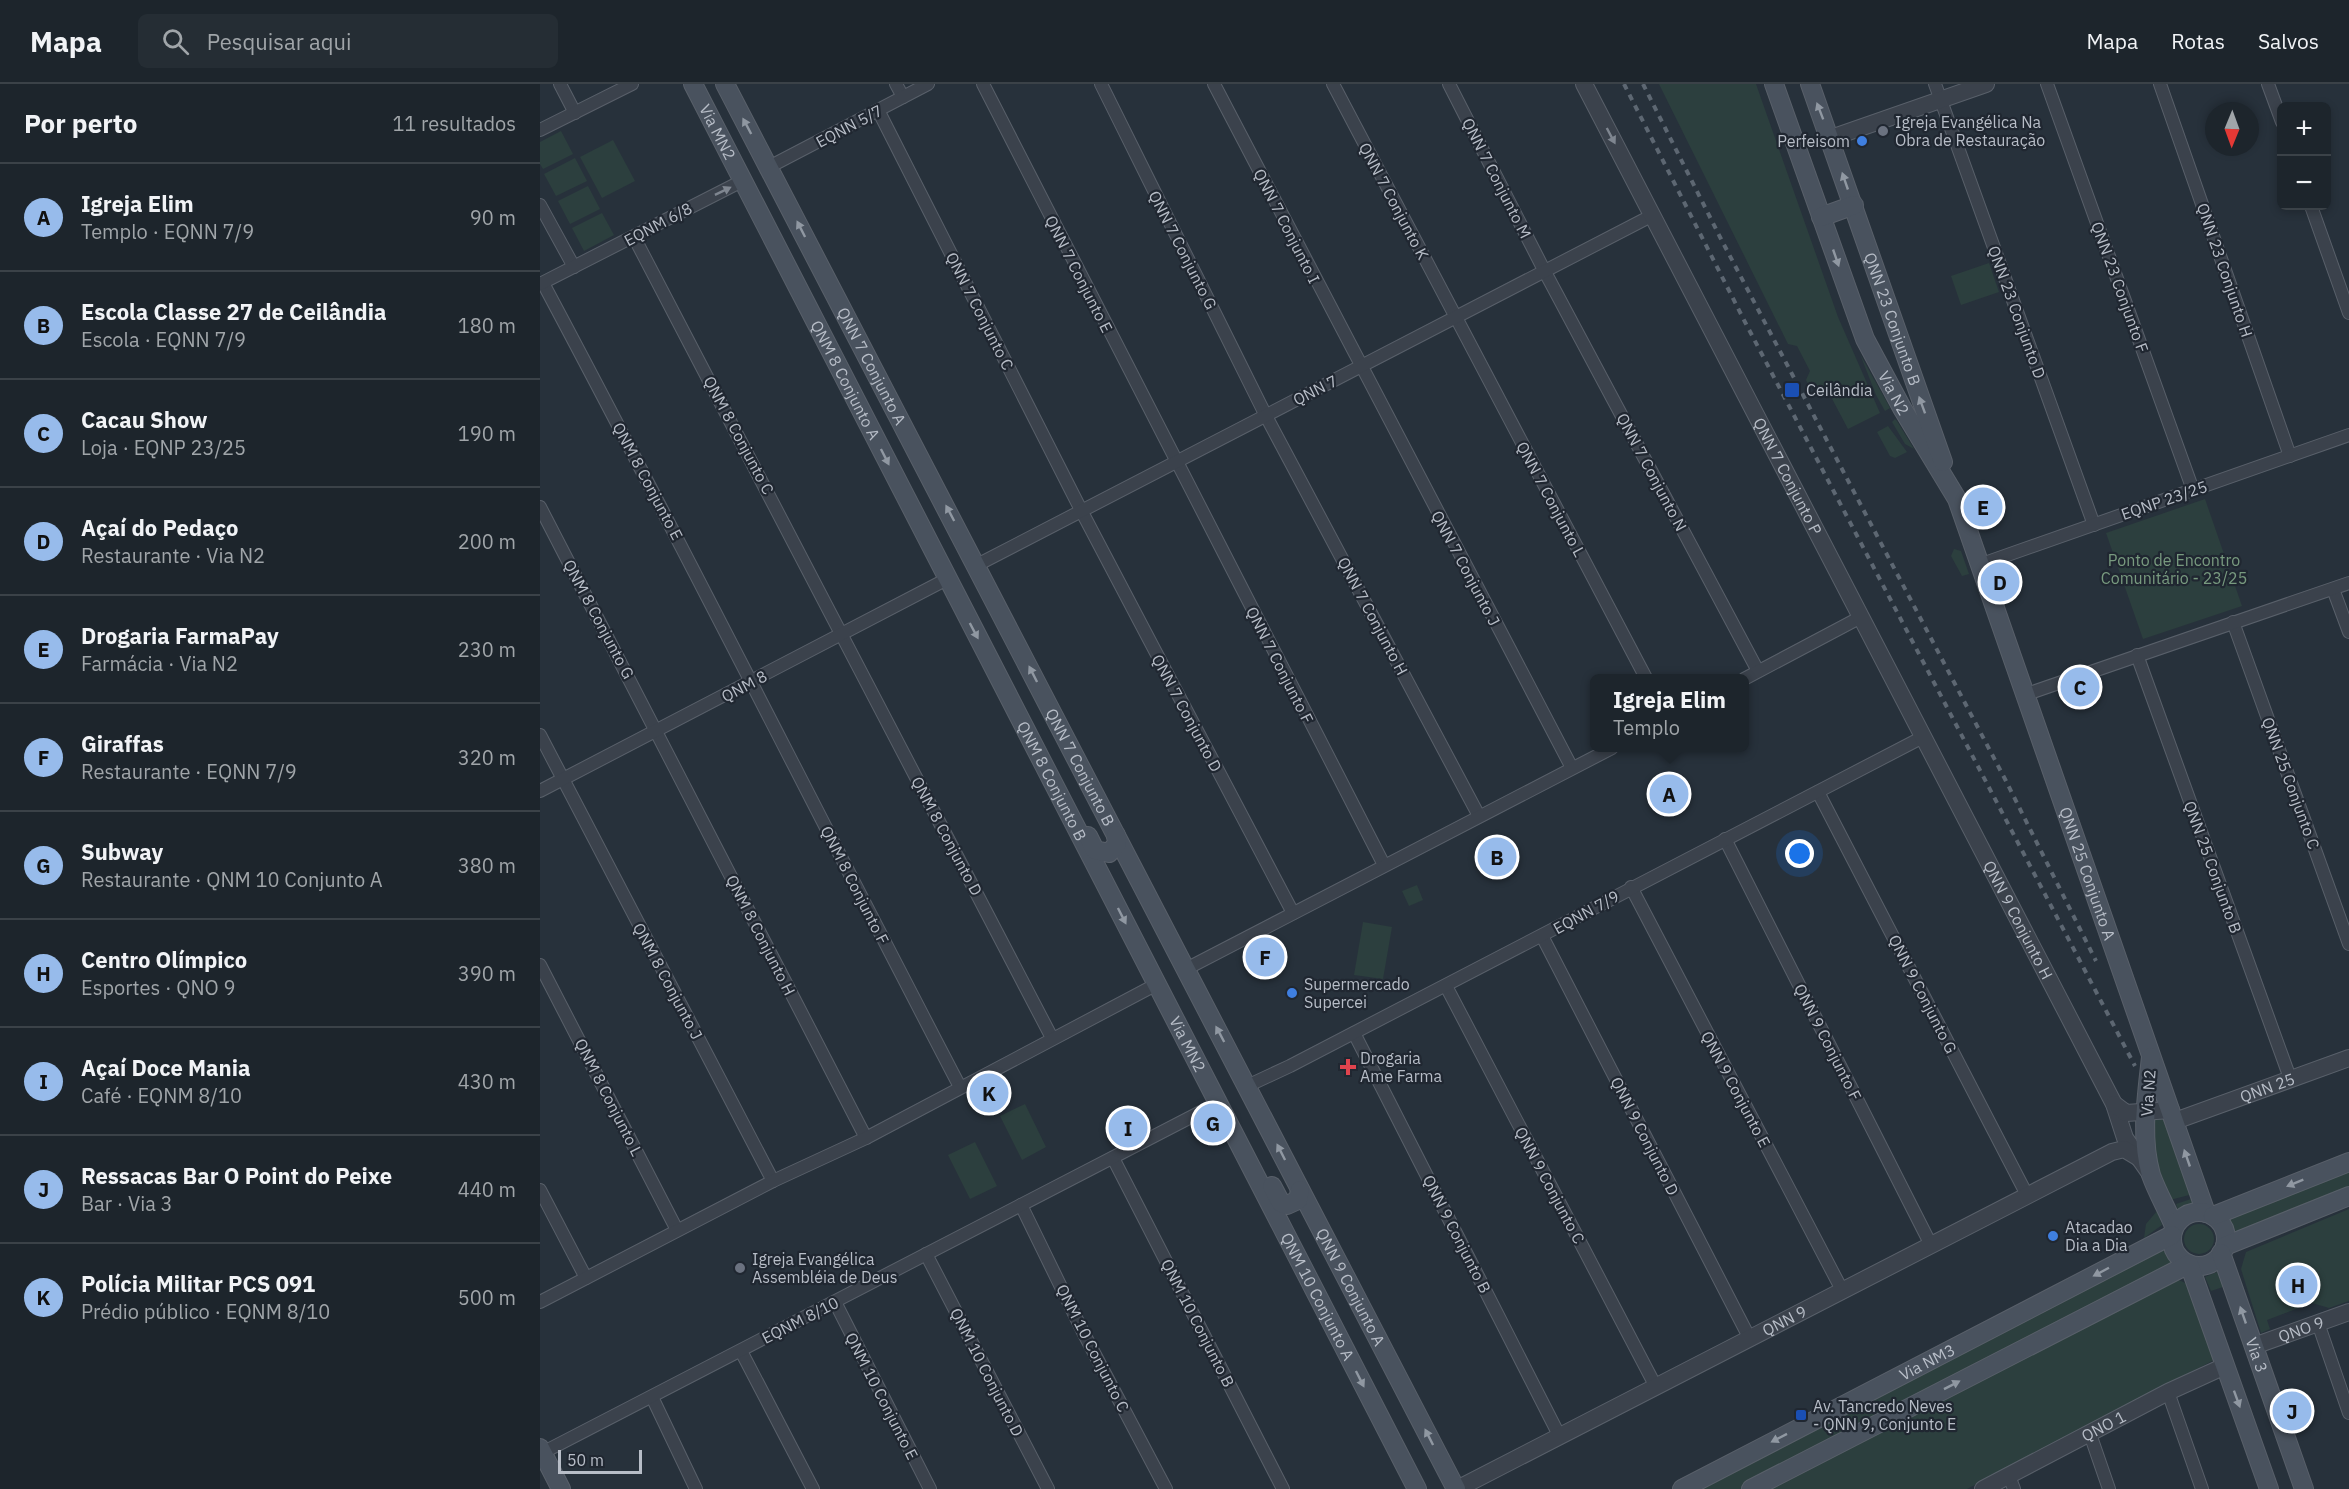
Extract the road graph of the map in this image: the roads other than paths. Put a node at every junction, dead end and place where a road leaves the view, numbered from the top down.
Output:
1 (560, 84) edge
2 (632, 84) edge
3 (693, 84) edge
4 (725, 84) edge
5 (896, 84) edge
6 (928, 84) edge
7 (983, 84) edge
8 (1101, 84) edge
9 (1214, 84) edge
10 (1333, 84) edge
11 (1449, 84) edge
12 (1584, 84) edge
13 (1774, 84) edge
14 (1810, 84) edge
15 (1986, 84) edge
16 (2047, 84) edge
17 (2160, 84) edge
18 (2268, 84) edge
19 (1938, 92) edge
20 (903, 97) junction
21 (2277, 109) edge
22 (878, 110) junction
23 (575, 113) junction
24 (540, 130) edge
25 (1830, 138) junction
26 (770, 167) junction
27 (740, 176) junction
28 (540, 205) edge
29 (1854, 205) junction
30 (2312, 210) edge
31 (1653, 215) junction
32 (1821, 217) junction
33 (634, 237) junction
34 (818, 261) junction
35 (574, 267) junction
36 (1545, 272) junction
37 (541, 283) edge
38 (2349, 313) edge
39 (810, 315) junction
40 (1456, 319) junction
41 (1360, 367) junction
42 (1266, 416) junction
43 (904, 425) junction
44 (2349, 435) edge
45 (2290, 456) junction
46 (1176, 464) junction
47 (2193, 490) junction
48 (1957, 499) junction
49 (540, 507) edge
50 (1082, 513) junction
51 (2094, 525) junction
52 (977, 565) junction
53 (1979, 565) junction
54 (947, 579) junction
55 (2349, 583) edge
56 (2333, 589) junction
57 (1862, 617) junction
58 (2234, 622) junction
59 (2349, 632) edge
60 (842, 634) junction
61 (2137, 656) junction
62 (1758, 671) junction
63 (1644, 674) edge
64 (1749, 676) edge
65 (749, 682) junction
66 (2024, 695) junction
67 (658, 732) junction
68 (540, 735) edge
69 (1030, 736) junction
70 (1923, 737) junction
71 (1602, 752) edge
72 (1572, 768) junction
73 (563, 780) junction
74 (540, 791) edge
75 (1818, 792) junction
76 (1479, 816) junction
77 (1116, 835) junction
78 (1725, 839) junction
79 (1384, 865) junction
80 (1631, 887) junction
81 (1107, 888) junction
82 (1293, 913) junction
83 (1542, 936) junction
84 (2349, 944) edge
85 (1183, 964) junction
86 (540, 965) edge
87 (1157, 984) junction
88 (1446, 986) junction
89 (1354, 1033) junction
90 (1052, 1038) junction
91 (2151, 1052) junction
92 (2349, 1058) edge
93 (2290, 1078) junction
94 (1209, 1086) junction
95 (1247, 1086) junction
96 (960, 1087) junction
97 (1218, 1103) junction
98 (2114, 1104) junction
99 (2145, 1111) junction
100 (2176, 1116) junction
101 (866, 1138) junction
102 (2125, 1138) junction
103 (2112, 1152) junction
104 (1113, 1158) junction
105 (2139, 1158) junction
106 (2349, 1162) edge
107 (2152, 1176) junction
108 (773, 1181) junction
109 (540, 1190) edge
110 (1300, 1190) junction
111 (2027, 1196) junction
112 (2349, 1197) edge
113 (1021, 1205) junction
114 (2209, 1214) junction
115 (677, 1230) junction
116 (2173, 1231) junction
117 (1931, 1245) junction
118 (1292, 1246) junction
119 (2223, 1250) junction
120 (926, 1254) junction
121 (2189, 1264) junction
122 (586, 1278) junction
123 (1842, 1290) junction
124 (540, 1302) edge
125 (835, 1302) junction
126 (2349, 1312) edge
127 (2318, 1323) junction
128 (1749, 1337) junction
129 (2254, 1346) junction
130 (741, 1351) junction
131 (1386, 1353) junction
132 (2225, 1366) junction
133 (1655, 1385) junction
134 (2168, 1392) junction
135 (652, 1397) junction
136 (2349, 1413) edge
137 (2090, 1434) junction
138 (1559, 1435) junction
139 (2253, 1442) junction
140 (541, 1450) edge
141 (2011, 1482) edge
142 (561, 1489) edge
143 (696, 1489) edge
144 (813, 1489) edge
145 (930, 1489) edge
146 (1048, 1489) edge
147 (1166, 1489) edge
148 (1283, 1489) edge
149 (1417, 1489) edge
150 (1456, 1489) edge
151 (1682, 1489) edge
152 (1751, 1489) edge
153 (1983, 1489) edge
154 (2109, 1489) edge
155 (2202, 1489) edge
156 (2270, 1489) edge
157 (2279, 1489) edge
158 (2304, 1489) edge

1 - 23 street
2 - 23 street
3 - 27 main road, Via MN2
26 -> 4 main road, Via MN2
5 - 20 street
6 - 20 street, EQNN 5/7
7 - 46 street, QNN 7 Conjunto E
8 - 42 street, QNN 7 Conjunto G
9 - 41 street, QNN 7 Conjunto I
10 - 40 street, QNN 7 Conjunto K
11 - 36 street, QNN 7 Conjunto M
12 -> 31 street, QNN 7 Conjunto P
13 - 32 main road, Via N2
25 -> 14 main road, QNN 23 Conjunto B
15 - 19 street
16 - 47 street, QNN 23 Conjunto F
17 - 45 street, QNN 23 Conjunto H
18 - 21 street
19 - 25 street
19 - 51 street, QNN 23 Conjunto D
20 - 22 street, EQNN 5/7
22 - 26 street, EQNN 5/7
22 - 50 street, QNN 7 Conjunto C
23 - 24 street
29 -> 25 main road, QNN 23 Conjunto B
34 -> 26 main road, QNN 7 Conjunto A
33 -> 27 street, EQNM 6/8
27 - 34 main road
27 - 39 main road, QNM 8 Conjunto A
28 - 35 street
29 - 32 main road
48 -> 29 main road, QNN 23 Conjunto B
30 - 38 street
31 - 36 street, QNN 7
31 - 57 street, QNN 7 Conjunto P
32 -> 48 main road, Via N2
33 - 35 street, EQNM 6/8
33 - 60 street, QNM 8 Conjunto C
34 - 43 main road, QNN 7 Conjunto A
35 - 37 street, EQNM 6/8
36 - 40 street, QNN 7
36 - 62 street, QNN 7 Conjunto N
37 - 65 street, QNM 8 Conjunto E
39 - 43 main road
39 -> 54 main road, QNM 8 Conjunto A
40 - 41 street, QNN 7
40 - 63 street, QNN 7 Conjunto L
41 - 42 street, QNN 7
41 - 72 street, QNN 7 Conjunto J
42 - 46 street, QNN 7
42 - 76 street, QNN 7 Conjunto H
52 -> 43 main road, QNN 7 Conjunto A
44 - 45 street, EQNP 23/25
45 - 47 street, EQNP 23/25
46 - 50 street, QNN 7
46 - 79 street, QNN 7 Conjunto F
47 - 51 street, EQNP 23/25
48 - 53 main road, Via N2
49 - 67 street, QNM 8 Conjunto G
50 - 52 street, QNN 7
50 - 82 street, QNN 7 Conjunto D
51 - 53 street, EQNP 23/25
77 -> 52 main road, QNN 7 Conjunto B
53 - 66 main road, Via N2
54 - 60 street, QNM 8
54 -> 69 main road, QNM 8 Conjunto B
55 - 56 street
56 - 58 street
56 - 59 street
57 - 62 street
57 - 70 street, QNN 7 Conjunto P
58 - 61 street
58 - 84 street, QNN 25 Conjunto C
60 - 65 street, QNM 8
60 - 90 street, QNM 8 Conjunto D
61 - 66 street
61 - 93 street, QNN 25 Conjunto B
62 - 64 street
65 - 67 street, QNM 8
65 - 96 street, QNM 8 Conjunto F
66 - 91 main road, QNN 25 Conjunto A
67 - 73 street, QNM 8
67 - 101 street, QNM 8 Conjunto H
68 - 73 street, QNM 8 Conjunto J
69 - 77 main road
69 - 81 main road, QNM 8 Conjunto B
70 - 75 street, EQNN 7/9
70 - 98 street, QNN 9 Conjunto H
71 - 72 street
72 - 76 street
73 - 74 street, QNM 8
73 - 108 street, QNM 8 Conjunto J
75 - 78 street, EQNN 7/9
75 - 111 street, QNN 9 Conjunto G
76 - 79 street
77 - 85 main road, QNN 7 Conjunto B
78 - 80 street, EQNN 7/9
78 - 117 street, QNN 9 Conjunto F
79 - 82 street
80 - 83 street, EQNN 7/9
80 - 123 street, QNN 9 Conjunto E
81 - 85 main road
81 -> 87 main road, QNM 8 Conjunto B
82 - 85 street
83 - 88 street, EQNN 7/9
83 - 128 street, QNN 9 Conjunto D
95 -> 85 main road, Via MN2
86 - 115 street, QNM 8 Conjunto L
87 - 90 street
87 - 94 main road, Via MN2
88 - 89 street, EQNN 7/9
88 - 133 street, QNN 9 Conjunto C
89 - 95 street, EQNN 7/9
89 - 138 street, QNN 9 Conjunto B
90 - 96 street
91 - 99 main road, Via N2
91 - 100 main road, Via N2
92 - 93 street, QNN 25
93 - 100 street, QNN 25
94 - 97 main road, Via MN2
94 - 110 main road
110 -> 95 main road, QNN 9 Conjunto A
96 - 101 street
97 - 104 street, EQNM 8/10
97 - 118 main road, QNM 10 Conjunto A
98 - 99 street
98 - 102 street, QNN 9 Conjunto H
99 - 100 street
99 - 102 street, QNN 9
99 - 107 main road, Via N2
114 -> 100 main road, Via N2
101 - 108 street
102 - 103 street, QNN 9
102 - 105 street, QNN 9 Conjunto H
103 - 105 street
103 - 111 street, QNN 9
104 - 113 street, EQNM 8/10
104 - 148 street, QNM 10 Conjunto B
105 - 107 street, QNN 9 Conjunto H
106 -> 114 main road
107 - 116 main road, Via N2
108 - 115 street
109 - 122 street
110 - 131 main road, QNN 9 Conjunto A
111 - 117 street, QNN 9
112 - 119 main road
113 - 120 street, EQNM 8/10
113 - 147 street, QNM 10 Conjunto C
114 - 116 main road
114 - 119 main road
115 - 122 street
116 - 121 main road
116 -> 151 main road, Via NM3
117 - 123 street, QNN 9
118 - 131 main road
118 -> 149 main road, QNM 10 Conjunto A
119 - 121 main road
129 -> 119 main road, Via 3
120 - 125 street, EQNM 8/10
120 - 146 street, QNM 10 Conjunto D
121 - 132 main road, Via 3
152 -> 121 main road, Via NM3
122 - 124 street
123 - 128 street, QNN 9
125 - 130 street, EQNM 8/10
125 - 145 street, QNM 10 Conjunto E
126 - 127 street, QNO 9
127 - 129 street, QNO 9
127 - 136 street
128 - 133 street, QNN 9
129 - 158 main road, Via 3
130 - 135 street, EQNM 8/10
130 - 144 street
150 -> 131 main road, QNN 9 Conjunto A
132 - 134 street, QNO 1
132 -> 139 main road, Via 3
133 - 138 street, QNN 9
134 - 137 street, QNO 1
134 - 155 street
135 - 140 street, EQNM 8/10
135 - 143 street
137 - 141 street, QNO 1
137 - 154 street
138 - 150 street, QNN 9
139 - 156 main road, Via 3
139 - 157 main road
140 - 142 main road
141 - 153 street, QNO 1

